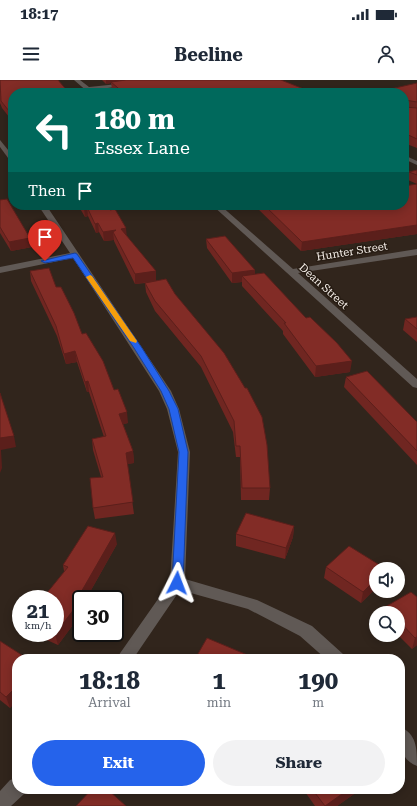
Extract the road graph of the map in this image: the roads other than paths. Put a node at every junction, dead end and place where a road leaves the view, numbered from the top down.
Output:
1 (77, 80) edge
2 (132, 84) edge
3 (86, 88) edge
4 (108, 88) edge
5 (0, 142) edge
6 (8, 154) edge
7 (45, 210) edge
8 (222, 210) edge
9 (417, 252) edge
10 (75, 255) junction
11 (0, 270) edge
12 (290, 272) junction
13 (412, 375) edge
14 (417, 385) edge
15 (177, 583) junction
16 (127, 654) edge
17 (331, 654) edge
18 (405, 741) edge
19 (417, 757) edge
20 (12, 792) edge
21 (0, 804) edge

1 - 3 street
2 - 4 street
5 - 6 street
7 - 10 street
8 - 12 street, Dean Street
9 - 12 street, Hunter Street
10 - 11 street
10 - 15 street
12 - 13 street, Dean Street
13 - 14 street, Dean Street
15 - 16 street
15 - 17 street
18 - 19 street
20 - 21 street

